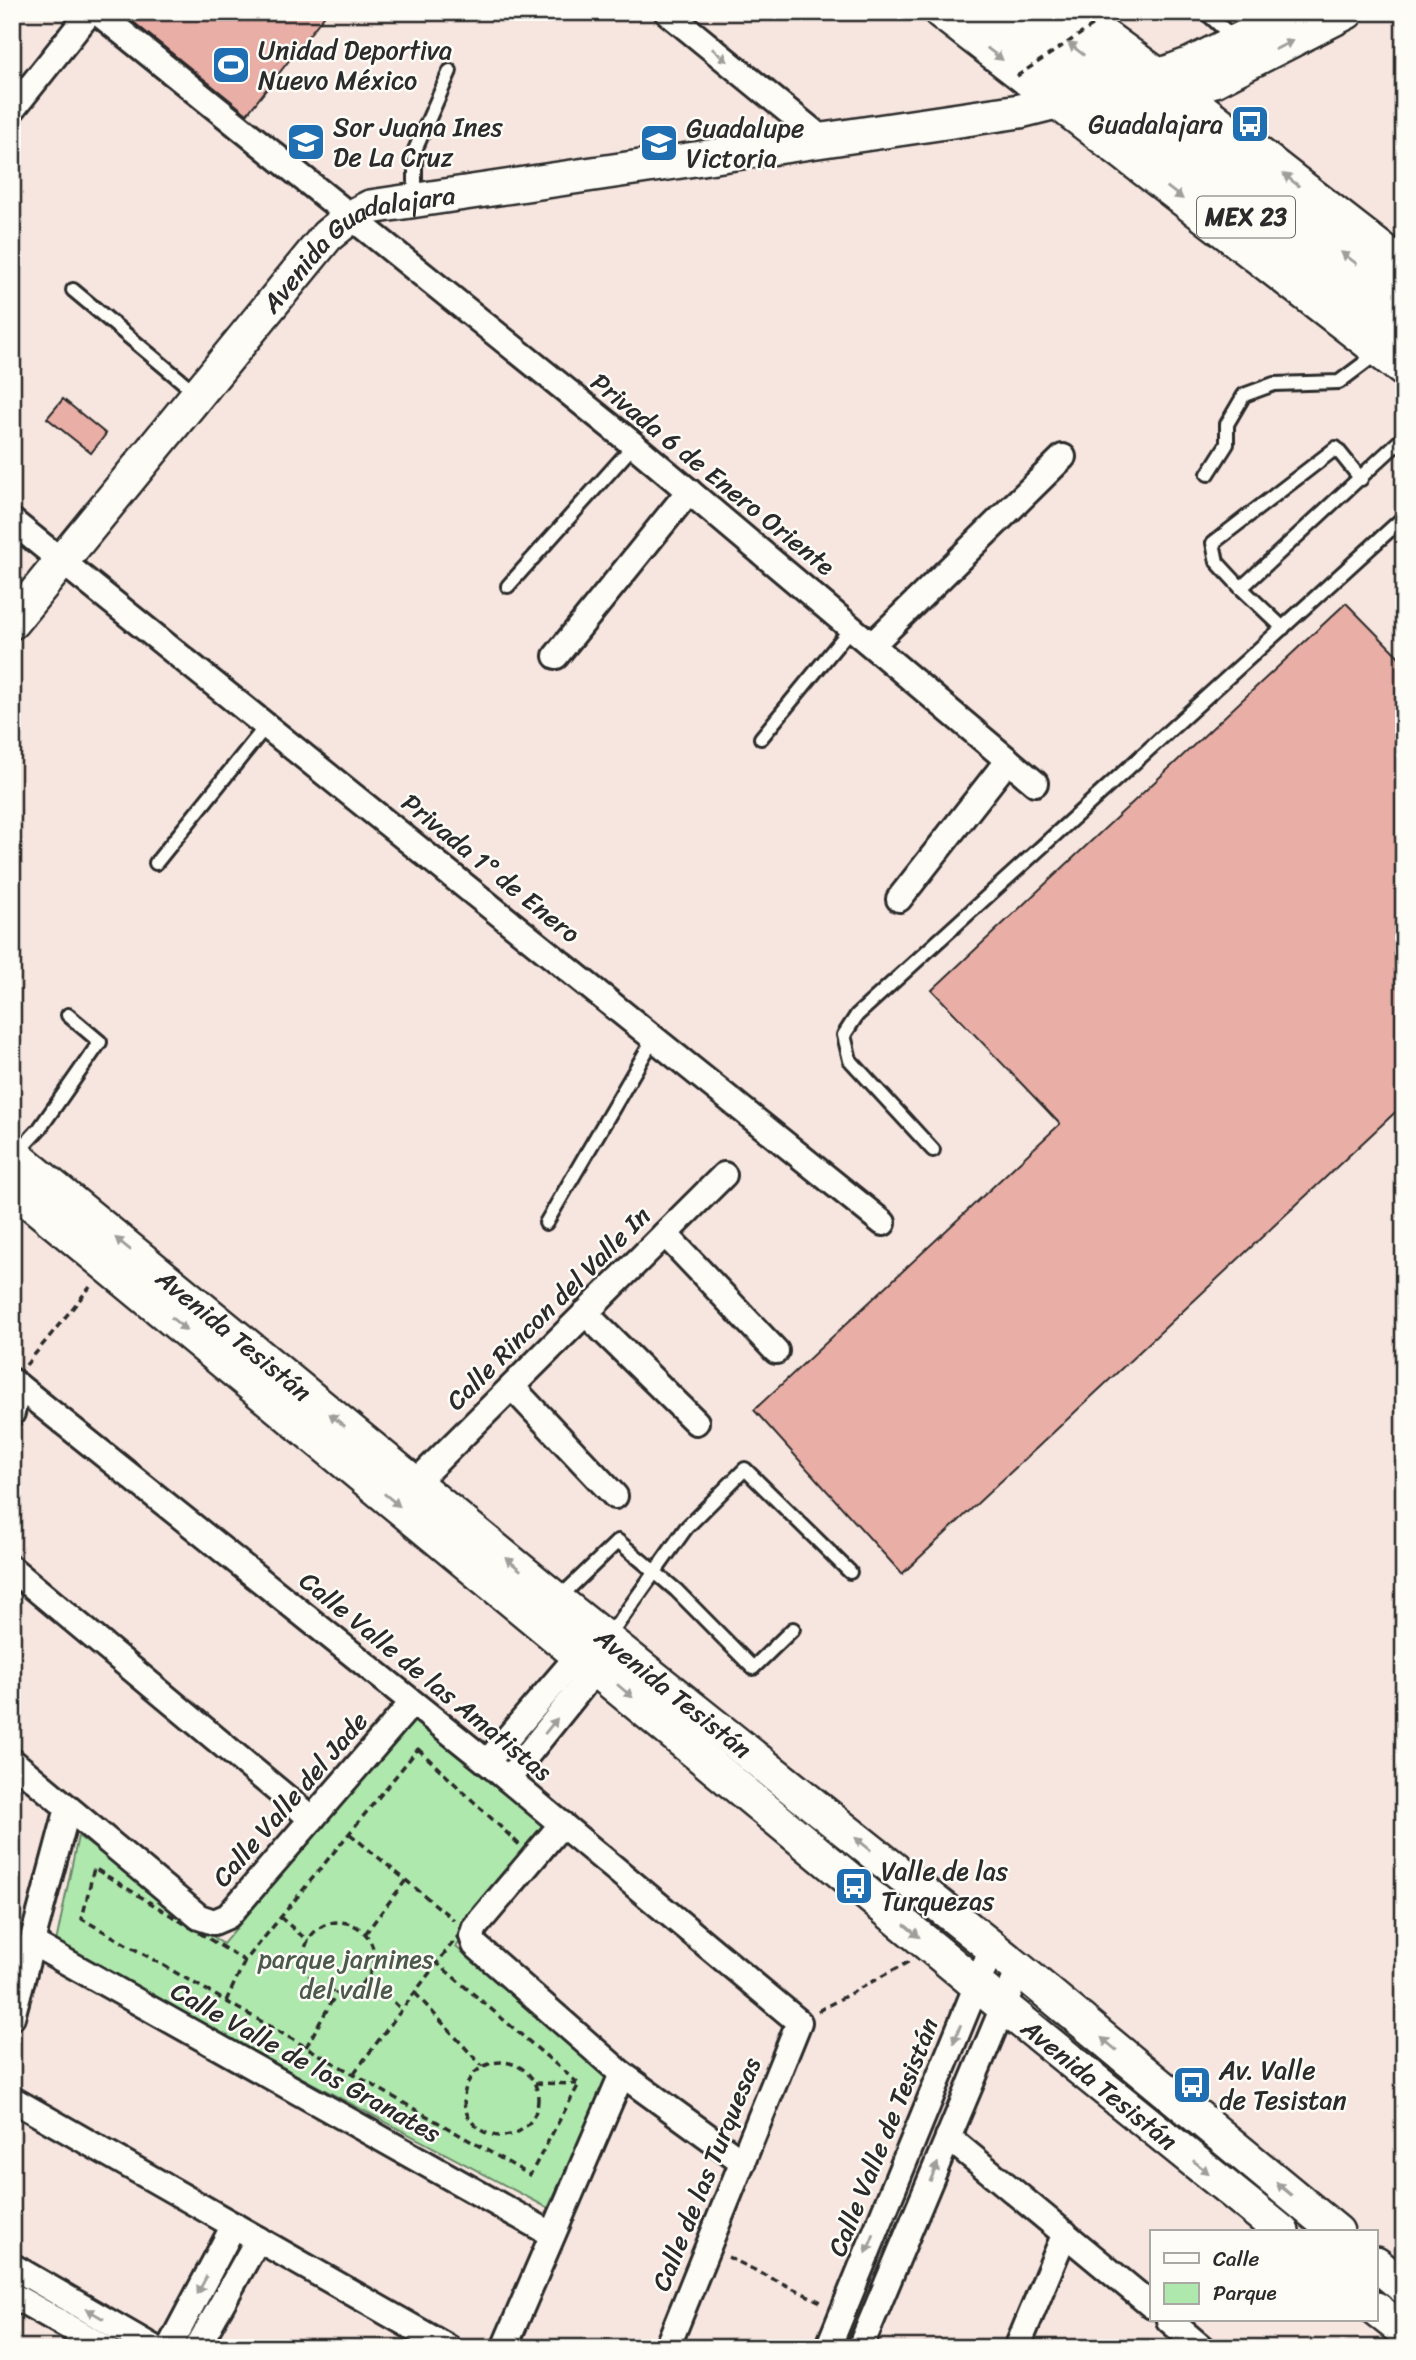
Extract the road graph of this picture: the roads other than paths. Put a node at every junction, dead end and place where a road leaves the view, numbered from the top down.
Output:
1 (90, 12) edge
2 (97, 12) edge
3 (667, 12) edge
4 (941, 12) edge
5 (984, 12) edge
6 (1029, 12) edge
7 (1205, 12) edge
8 (1295, 12) edge
9 (1347, 12) edge
10 (1084, 18) edge
11 (1245, 52) junction
12 (450, 71) dead end
13 (1117, 98) junction
14 (12, 110) edge
15 (821, 138) junction
16 (415, 198) junction
17 (349, 218) junction
18 (1404, 267) edge
19 (73, 290) dead end
20 (1404, 299) edge
21 (1396, 354) edge
22 (196, 393) junction
23 (1404, 437) edge
24 (634, 445) junction
25 (1063, 457) dead end
26 (1208, 474) dead end
27 (1361, 479) junction
28 (689, 491) junction
29 (1404, 517) edge
30 (12, 521) edge
31 (61, 561) junction
32 (508, 586) dead end
33 (1241, 588) junction
34 (12, 622) edge
35 (852, 626) junction
36 (1283, 628) junction
37 (873, 644) junction
38 (556, 656) dead end
39 (266, 726) junction
40 (761, 738) dead end
41 (1008, 760) junction
42 (1035, 783) dead end
43 (156, 863) dead end
44 (899, 900) dead end
45 (68, 1015) dead end
46 (654, 1038) junction
47 (933, 1150) dead end
48 (13, 1165) edge
49 (724, 1175) dead end
50 (546, 1223) dead end
51 (883, 1223) dead end
52 (665, 1234) junction
53 (586, 1313) junction
54 (776, 1351) dead end
55 (15, 1384) edge
56 (512, 1387) junction
57 (12, 1413) edge
58 (696, 1422) dead end
59 (415, 1483) junction
60 (615, 1496) dead end
61 (12, 1569) edge
62 (656, 1572) junction
63 (850, 1572) dead end
64 (557, 1600) junction
65 (793, 1629) dead end
66 (601, 1645) junction
67 (412, 1703) junction
68 (12, 1761) edge
69 (487, 1762) junction
70 (508, 1779) junction
71 (68, 1808) junction
72 (312, 1819) junction
73 (562, 1824) junction
74 (33, 1943) junction
75 (992, 1948) junction
76 (1019, 1969) junction
77 (977, 1985) junction
78 (1003, 2007) junction
79 (12, 2017) edge
80 (799, 2022) joint
81 (622, 2074) junction
82 (12, 2099) edge
83 (948, 2137) junction
84 (744, 2162) junction
85 (234, 2225) junction
86 (1280, 2230) edge
87 (1335, 2230) edge
88 (1065, 2233) junction
89 (551, 2234) junction
90 (258, 2239) junction
91 (12, 2266) edge
92 (1378, 2266) edge
93 (1404, 2287) edge
94 (12, 2295) edge
95 (1150, 2304) edge
96 (1378, 2311) edge
97 (1404, 2332) edge
98 (106, 2348) edge
99 (154, 2348) edge
100 (169, 2348) edge
101 (197, 2348) edge
102 (449, 2348) edge
103 (504, 2348) edge
104 (667, 2348) edge
105 (828, 2348) edge
106 (860, 2348) edge
107 (1017, 2348) edge

1 - 14 street
2 - 17 street, Privada 6 de Enero Oriente
3 -> 15 street
4 -> 13 street
5 - 13 main road, MEX 23
13 -> 6 main road, MEX 23
7 - 11 lane
8 - 11 street, Avenida Guadalajara
11 -> 9 street, Avenida Guadalajara
10 - 13 street
11 - 13 street, Avenida Guadalajara
12 - 16 lane
13 - 15 street, Avenida Guadalajara
18 -> 13 street
20 -> 13 main road, MEX 23
13 -> 21 main road, MEX 23
15 - 16 street, Avenida Guadalajara
16 - 17 street, Avenida Guadalajara
17 - 22 street, Avenida Guadalajara
17 - 24 street, Privada 6 de Enero Oriente
19 - 22 lane
21 - 26 lane
22 - 31 street, Avenida Guadalajara
23 - 27 lane
24 - 28 street, Privada 6 de Enero Oriente
24 - 32 lane
25 - 37 street
27 - 33 lane
27 - 33 lane
28 - 35 street, Privada 6 de Enero Oriente
28 - 38 street
29 - 36 lane
30 - 31 street, Privada 1° de Enero
31 - 34 street, Avenida Guadalajara
31 - 39 street, Privada 1° de Enero
33 - 36 lane
35 - 37 street, Privada 6 de Enero Oriente
35 - 40 lane
36 - 47 lane
37 - 41 street, Privada 6 de Enero Oriente
39 - 43 lane
39 - 46 street, Privada 1° de Enero
41 - 42 street, Privada 6 de Enero Oriente
41 - 44 street
45 - 48 lane
46 - 50 lane
46 - 51 street, Privada 1° de Enero
59 -> 48 street, Avenida Tesistán
48 -> 66 street, Avenida Tesistán
49 - 52 street, Calle Rincon del Valle In
52 - 53 street, Calle Rincon del Valle In
52 - 54 street
53 - 56 street, Calle Rincon del Valle In
53 - 58 street
55 - 57 street
55 - 67 street, Calle Valle de las Amatistas
56 - 59 street, Calle Rincon del Valle In
56 - 60 street
64 -> 59 street, Avenida Tesistán
61 - 72 street
62 - 63 lane
62 - 64 lane
62 - 65 lane
62 - 66 lane
64 - 66 street, Avenida Tesistán
66 - 69 street
70 -> 66 street
75 -> 66 street, Avenida Tesistán
66 -> 77 street, Avenida Tesistán
67 - 69 street, Calle Valle de las Amatistas
67 - 72 street, Calle Valle del Jade
68 - 71 street, Calle Valle del Jade
69 - 70 street, Calle Valle de las Amatistas
70 - 73 street, Calle Valle de las Amatistas
71 - 72 street, Calle Valle del Jade
71 - 74 street
73 - 80 street, Calle Valle de las Amatistas
73 - 81 street
74 - 79 street
74 - 89 street, Calle Valle de los Granates
75 - 76 street, Avenida Tesistán
75 - 77 street, Calle Valle de Tesistán
76 - 78 street
87 -> 76 street, Avenida Tesistán
77 - 78 street, Avenida Tesistán
77 -> 105 street, Calle Valle de Tesistán
78 - 83 street
78 -> 86 street, Avenida Tesistán
80 - 84 street, Calle de las Turquesas
81 - 84 street
81 - 89 street
82 - 85 street
83 - 88 street
106 -> 83 street
84 - 104 street, Calle de las Turquesas
85 - 90 street
85 -> 100 street
88 - 95 street
88 - 107 street
89 - 103 street
90 - 101 street
90 - 102 street
99 -> 91 street
92 - 93 street
94 - 98 street
96 - 97 street

